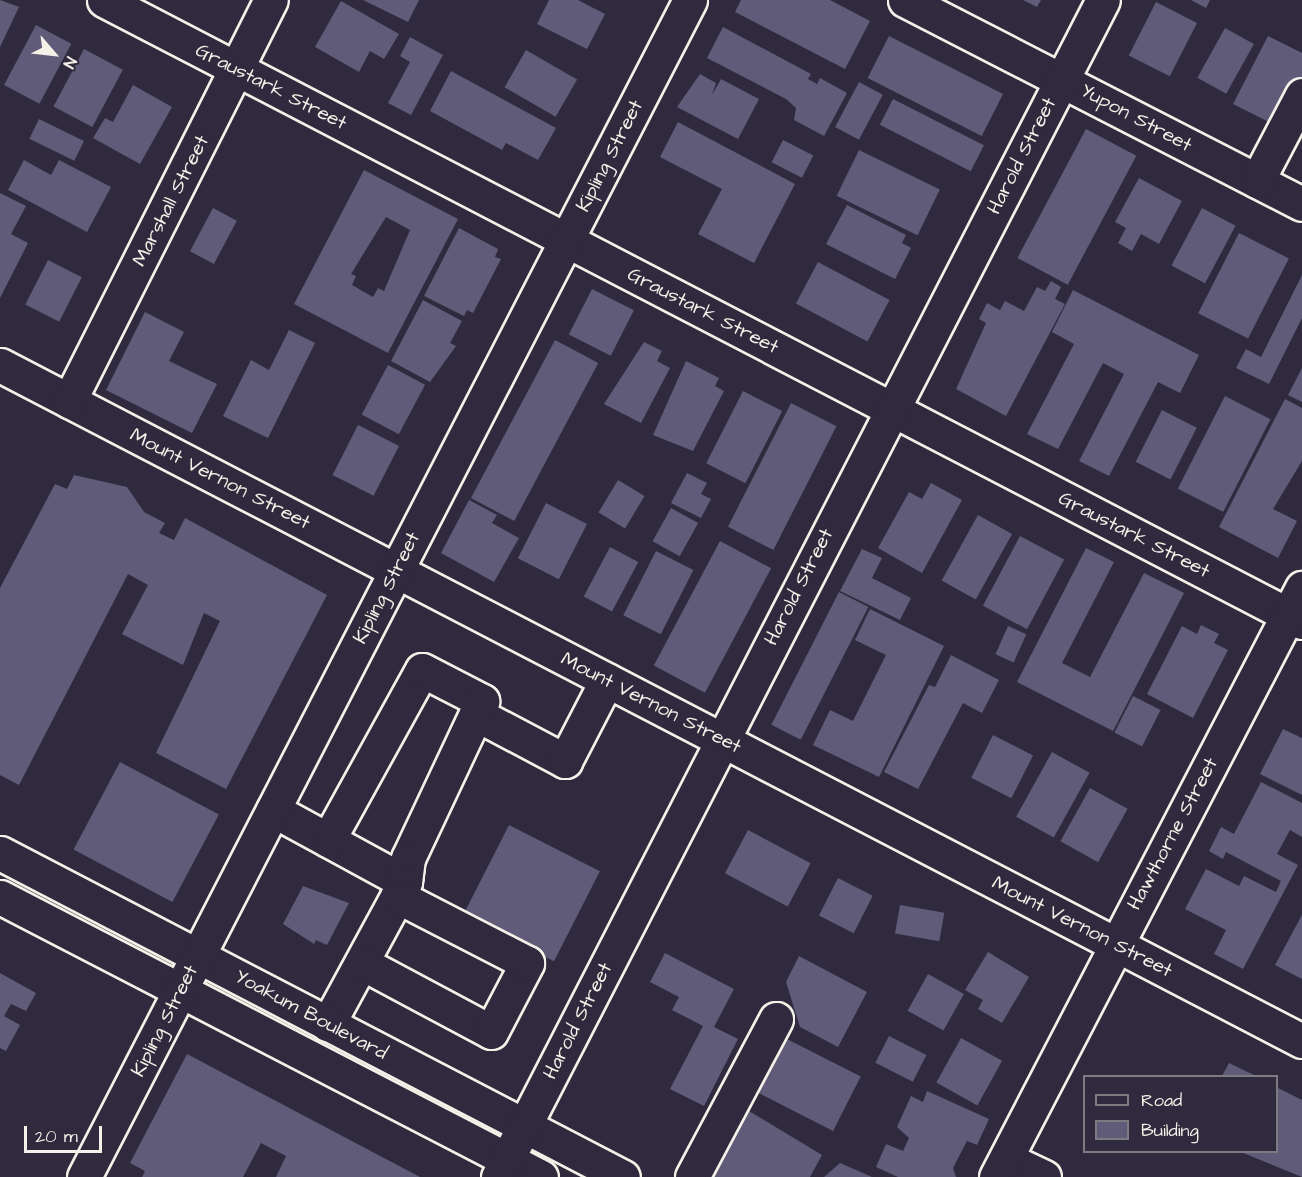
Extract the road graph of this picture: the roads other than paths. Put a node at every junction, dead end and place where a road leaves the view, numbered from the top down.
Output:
1 (104, 0) edge
2 (271, 0) edge
3 (690, 0) edge
4 (905, 0) edge
5 (1103, 0) edge
6 (237, 69) junction
7 (1062, 80) junction
8 (1302, 95) edge
9 (1257, 181) junction
10 (1302, 204) edge
11 (566, 240) junction
12 (0, 365) edge
13 (69, 401) junction
14 (891, 408) junction
15 (396, 570) junction
16 (1298, 608) edge
17 (607, 680) junction
18 (476, 714) junction
19 (720, 739) junction
20 (273, 810) junction
21 (328, 840) junction
22 (0, 853) edge
23 (401, 889) junction
24 (0, 897) edge
25 (1116, 945) junction
26 (198, 956) junction
27 (362, 963) junction
28 (180, 991) junction
29 (776, 1019) dead end
30 (328, 1024) junction
31 (1302, 1041) edge
32 (524, 1127) junction
33 (503, 1168) edge
34 (1001, 1168) edge
35 (84, 1177) edge
36 (541, 1177) edge
37 (623, 1177) edge
38 (692, 1177) edge
39 (1044, 1177) edge

1 - 6 street, Graustark Street
2 - 6 street, Marshall Street
3 - 11 street, Kipling Street
4 - 7 street, Yupon Street
5 - 7 street, Harold Street
6 - 11 street, Graustark Street
6 - 13 street, Marshall Street
7 - 9 street, Yupon Street
7 - 14 street, Harold Street
8 - 9 street
9 - 10 street, Yupon Street
11 - 14 street, Graustark Street
11 - 15 street, Kipling Street
12 - 13 street, Mount Vernon Street
13 - 15 street, Mount Vernon Street
14 - 16 street, Graustark Street
14 - 19 street, Harold Street
15 - 17 street, Mount Vernon Street
15 - 20 street, Kipling Street
16 - 25 street, Hawthorne Street
17 - 18 street
17 - 19 street, Mount Vernon Street
18 - 21 street
18 - 23 street
19 - 25 street, Mount Vernon Street
19 - 32 street, Harold Street
20 - 21 street
20 - 26 street, Kipling Street
21 - 23 street
22 - 26 street, Yoakum Boulevard
23 - 27 street
23 - 27 street
24 - 28 street, Yoakum Boulevard
25 - 31 street, Mount Vernon Street
25 - 34 street, Hawthorne Street
26 - 28 street, Kipling Street
26 - 30 street, Yoakum Boulevard
27 - 30 street
28 - 33 street, Yoakum Boulevard
28 - 35 street, Kipling Street
29 - 38 street
30 - 32 street, Yoakum Boulevard
32 - 33 street, Harold Street
32 - 37 street, Yoakum Boulevard
33 - 36 street, Yoakum Boulevard
34 - 39 street

